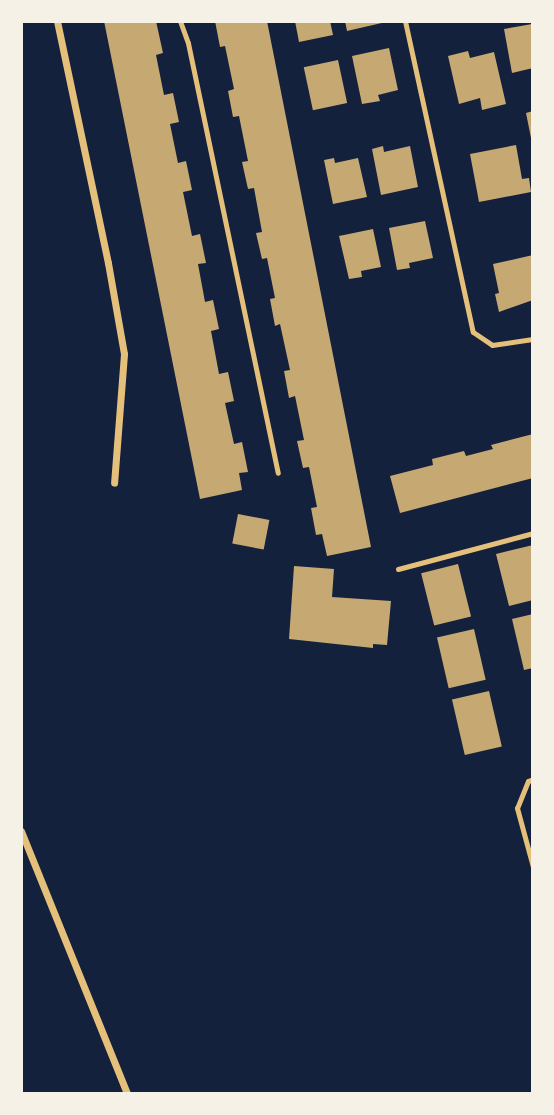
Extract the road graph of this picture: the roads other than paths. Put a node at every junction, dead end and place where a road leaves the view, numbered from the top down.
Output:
1 (57, 21) edge
2 (180, 21) edge
3 (405, 21) edge
4 (533, 340) edge
5 (278, 473) dead end
6 (114, 484) dead end
7 (533, 533) edge
8 (398, 569) dead end
9 (533, 779) edge
10 (21, 831) edge
11 (533, 867) edge
12 (127, 1094) edge

1 - 6 street
2 - 5 lane
3 - 4 lane
7 - 8 lane
9 - 11 lane
10 - 12 street

